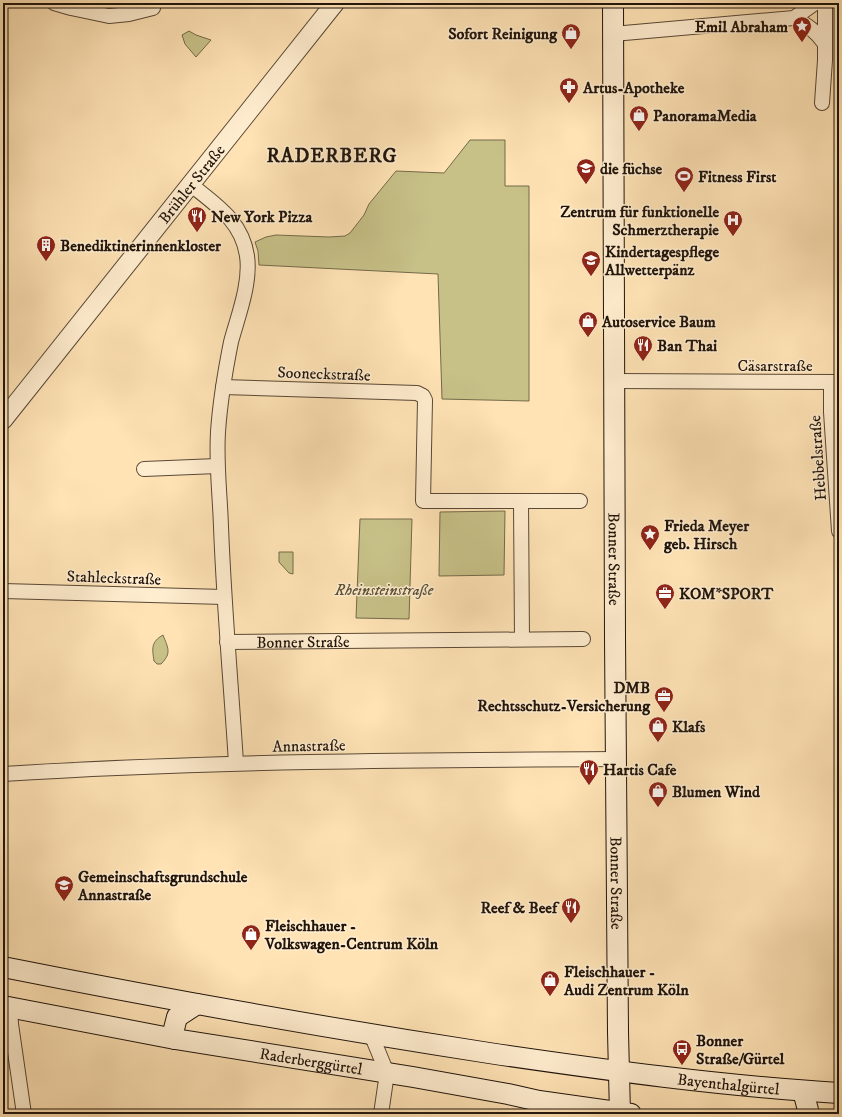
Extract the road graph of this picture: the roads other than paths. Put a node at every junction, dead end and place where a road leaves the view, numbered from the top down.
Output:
1 (54, 3) edge
2 (335, 3) edge
3 (613, 3) edge
4 (815, 3) edge
5 (825, 3) edge
6 (153, 8) dead end
7 (794, 18) junction
8 (613, 34) junction
9 (825, 44) junction
10 (822, 103) dead end
11 (190, 184) junction
12 (614, 381) junction
13 (835, 382) edge
14 (223, 387) junction
15 (3, 420) edge
16 (217, 466) junction
17 (144, 469) dead end
18 (521, 501) junction
19 (580, 501) dead end
20 (839, 531) edge
21 (3, 591) edge
22 (224, 597) junction
23 (522, 639) junction
24 (583, 639) dead end
25 (227, 642) junction
26 (616, 759) junction
27 (236, 763) junction
28 (3, 774) edge
29 (3, 967) edge
30 (41, 974) junction
31 (3, 981) edge
32 (197, 1004) junction
33 (6, 1007) edge
34 (371, 1034) junction
35 (176, 1039) junction
36 (619, 1071) junction
37 (387, 1073) junction
38 (803, 1091) junction
39 (839, 1093) edge
40 (539, 1100) junction
41 (624, 1113) edge
42 (24, 1114) edge
43 (381, 1114) edge
44 (560, 1114) edge
45 (807, 1114) edge

1 - 6 street
2 - 11 street, Brühler Straße
3 - 8 main road, Bonner Straße
4 - 7 street
5 - 9 street
7 - 8 street
7 - 9 street
8 - 12 main road, Bonner Straße
9 - 10 street
11 - 14 street
11 - 15 street, Brühler Straße
12 - 13 street, Cäsarstraße
12 - 26 main road, Bonner Straße
13 - 20 street, Hebbelstraße
14 - 16 street
14 - 18 street, Sooneckstraße
16 - 17 street
16 - 22 street
18 - 19 street
18 - 23 street
21 - 22 street, Stahleckstraße
22 - 25 street
23 - 24 street, Bonner Straße
23 - 25 street, Bonner Straße
25 - 27 street
26 - 27 street, Annastraße
26 - 36 main road, Bonner Straße
27 - 28 street, Annastraße
29 - 30 main road
30 - 31 main road
30 - 32 main road
32 - 34 main road
32 - 35 main road
33 - 35 main road, Raderberggürtel
33 - 42 street
34 - 36 main road
34 - 37 street
35 - 37 main road, Raderberggürtel
36 - 38 main road, Bayenthalgürtel
36 - 41 main road, Bonner Straße
37 - 40 main road, Raderberggürtel
37 - 43 street
38 - 39 main road, Bayenthalgürtel
38 - 45 main road
40 - 41 main road, Raderberggürtel
40 - 44 main road

